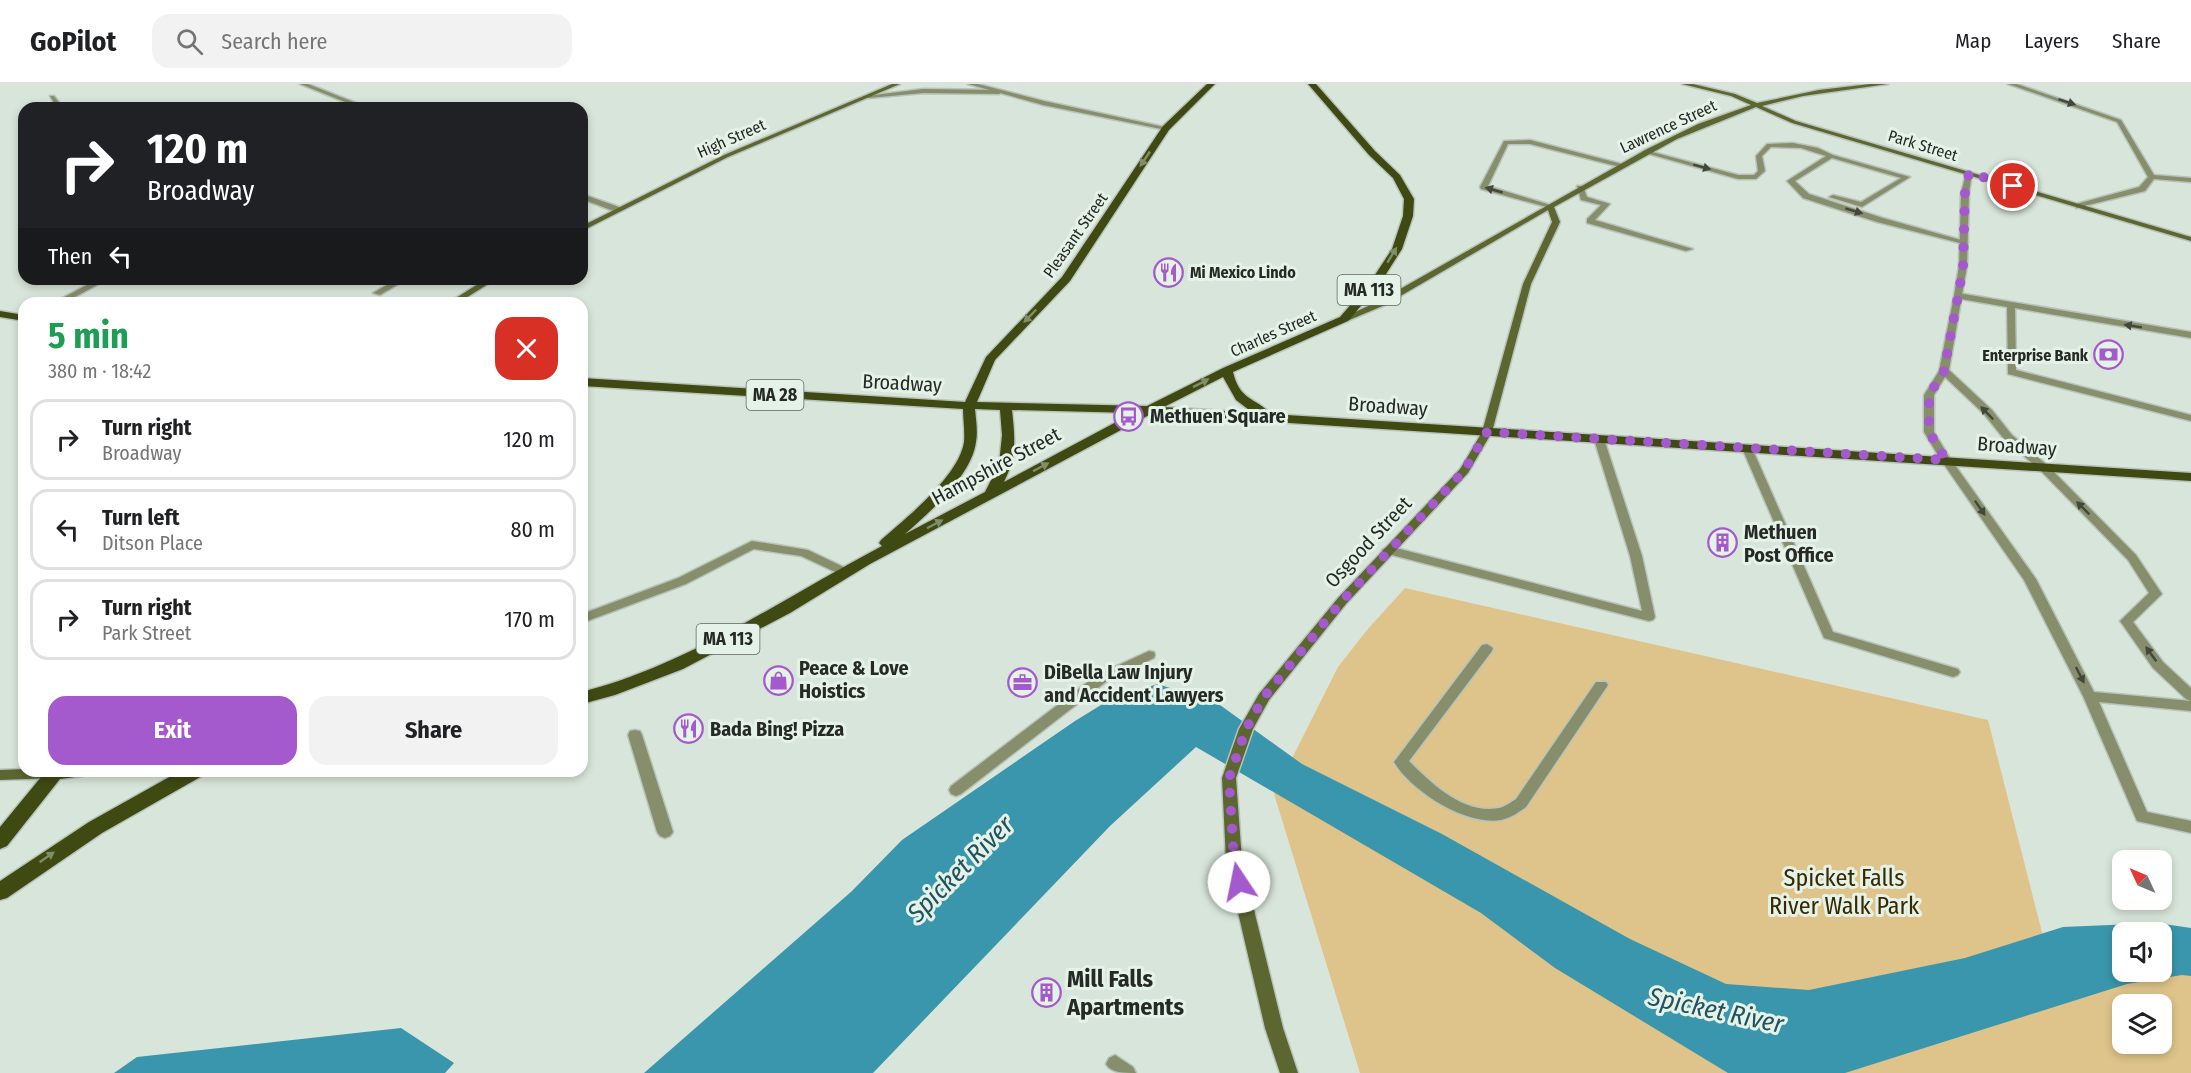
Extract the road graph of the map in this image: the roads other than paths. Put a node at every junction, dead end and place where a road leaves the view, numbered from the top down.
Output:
1 (303, 84) edge
2 (895, 84) edge
3 (971, 84) edge
4 (1211, 84) edge
5 (1312, 84) edge
6 (1685, 84) edge
7 (1885, 84) edge
8 (2011, 84) edge
9 (999, 92) junction
10 (869, 96) junction
11 (52, 97) dead end
12 (56, 102) edge
13 (350, 102) edge
14 (1757, 105) junction
15 (1166, 128) junction
16 (1645, 152) junction
17 (1832, 156) junction
18 (1620, 165) junction
19 (1969, 173) junction
20 (2152, 177) junction
21 (2191, 180) edge
22 (1797, 187) junction
23 (1578, 190) junction
24 (588, 198) edge
25 (1550, 206) junction
26 (2079, 206) junction
27 (619, 210) junction
28 (588, 226) edge
29 (2191, 239) edge
30 (1964, 242) junction
31 (1689, 249) dead end
32 (92, 285) edge
33 (392, 285) edge
34 (482, 285) edge
35 (377, 293) dead end
36 (1958, 296) junction
37 (69, 297) edge
38 (462, 297) edge
39 (2011, 306) junction
40 (0, 314) edge
41 (18, 317) edge
42 (1344, 319) junction
43 (2191, 335) edge
44 (1227, 370) junction
45 (1944, 371) junction
46 (588, 382) edge
47 (969, 406) junction
48 (1006, 408) junction
49 (1149, 410) junction
50 (1274, 418) junction
51 (2191, 418) edge
52 (1487, 432) junction
53 (1599, 439) junction
54 (1747, 448) junction
55 (1946, 460) junction
56 (2044, 468) junction
57 (2191, 477) edge
58 (990, 495) junction
59 (1388, 550) junction
60 (865, 561) junction
61 (846, 573) junction
62 (588, 617) edge
63 (1487, 648) dead end
64 (1149, 655) dead end
65 (1953, 672) dead end
66 (1601, 685) dead end
67 (588, 696) edge
68 (2090, 696) junction
69 (2191, 696) edge
70 (2191, 706) edge
71 (635, 735) dead end
72 (18, 774) edge
73 (0, 775) edge
74 (53, 777) edge
75 (184, 777) edge
76 (956, 790) dead end
77 (2191, 827) edge
78 (665, 832) dead end
79 (0, 841) edge
80 (0, 892) edge
81 (1289, 1073) edge

1 - 13 street
2 - 10 main road, High Street
3 - 9 street
4 - 15 main road, Pleasant Street / MA 113
42 -> 5 main road, Charles Street / MA 113
6 - 14 main road, Park Street
7 - 14 main road, Lawrence Street
8 -> 20 street
9 - 10 street
9 - 15 street
10 - 27 main road, High Street
11 - 12 street
14 - 16 main road, Lawrence Street
14 - 19 main road, Park Street
15 -> 47 main road, Pleasant Street / MA 113
16 -> 17 street
16 - 18 main road, Lawrence Street
17 - 22 street
17 - 22 street
18 - 23 main road, Lawrence Street
25 -> 18 street
19 - 26 main road, Park Street
19 - 30 street
20 - 21 street
20 - 26 street
22 -> 30 street
23 - 25 main road
23 - 31 street
24 - 27 street
25 - 42 main road
25 - 52 main road, Osgood Street
26 - 29 main road, Park Street
27 - 28 main road, High Street
30 - 36 street
32 - 37 street
33 - 35 street
34 - 38 main road
36 - 39 street
36 - 45 street
43 -> 39 street
39 - 51 street
40 - 41 main road
42 - 44 main road, Charles Street / MA 113
49 -> 44 main road, Charles Street / MA 113
44 - 50 main road
45 - 55 street
56 -> 45 street
46 - 47 main road, Broadway / MA 28
47 - 48 main road, Broadway / MA 28
47 - 60 main road, Hampshire Street / MA 113
48 - 49 main road, Broadway / MA 28
48 - 58 main road
49 - 50 main road, Broadway / MA 28
58 -> 49 main road, Hampshire Street / MA 113
50 - 52 main road, Broadway / MA 28
52 - 53 main road, Broadway / MA 28
52 - 59 main road, Osgood Street
53 - 54 main road, Broadway / MA 28
53 - 59 street
54 - 55 main road, Broadway / MA 28
54 - 65 street
55 - 56 main road, Broadway / MA 28
55 -> 68 street
56 - 57 main road, Broadway / MA 28
69 -> 56 street
60 -> 58 main road, Hampshire Street / MA 113
59 - 81 main road, Osgood Street
60 - 61 main road, Hampshire Street / MA 113
61 - 62 street
61 - 67 main road, Hampshire Street / MA 113
63 - 66 street
64 - 76 street
68 - 70 street
68 - 77 street
71 - 78 street
72 - 73 main road
74 - 79 main road
80 -> 75 main road

